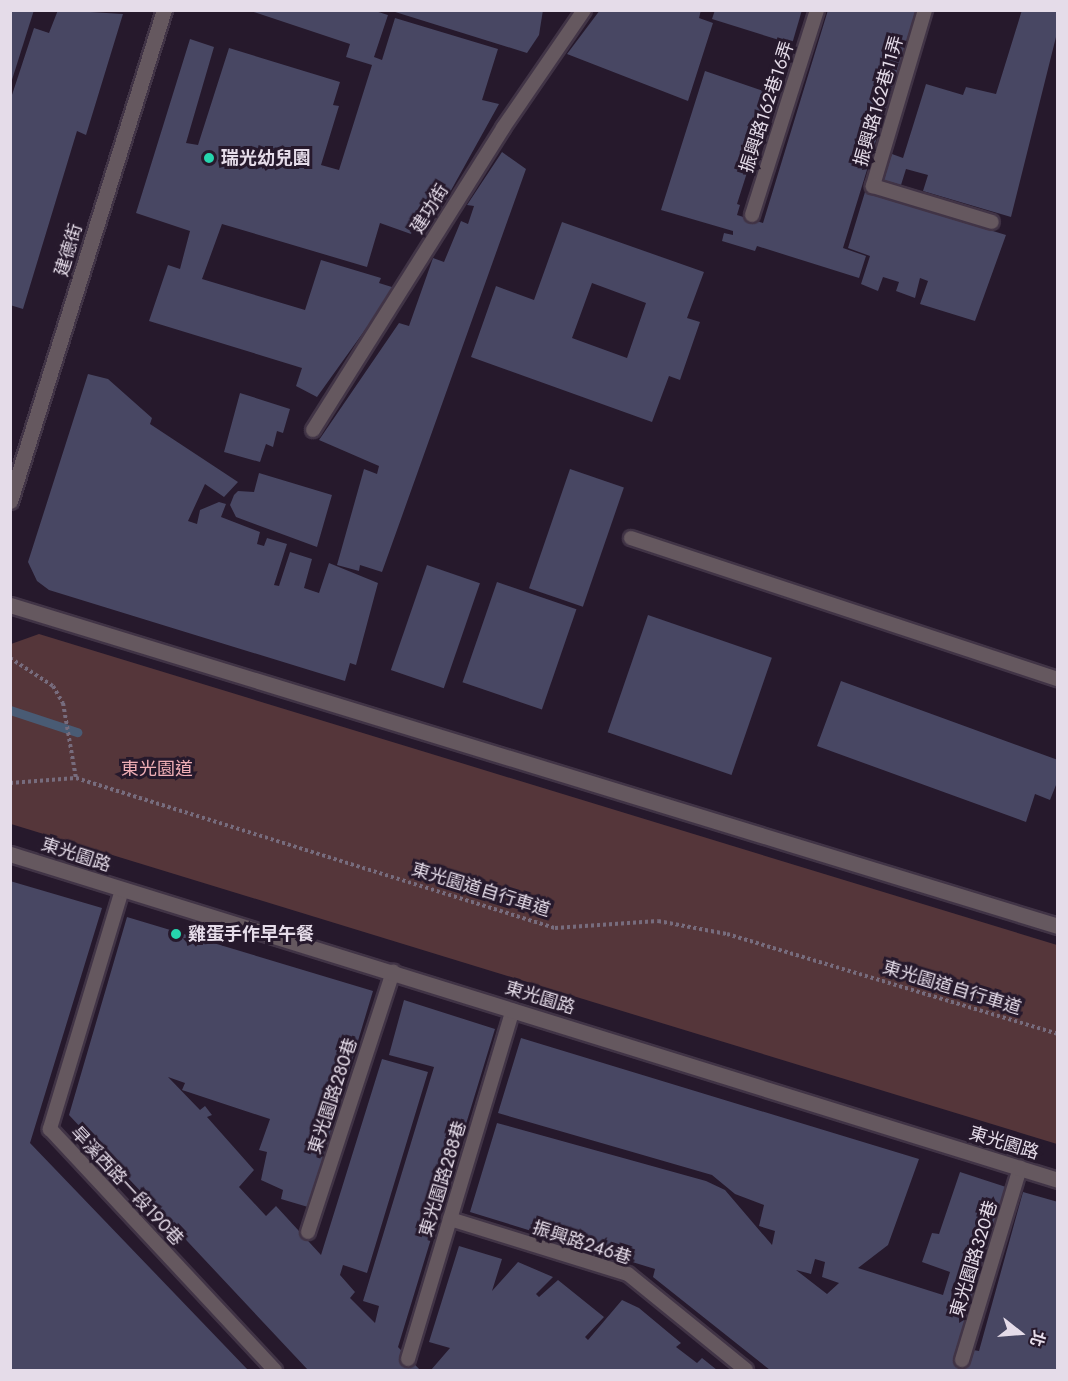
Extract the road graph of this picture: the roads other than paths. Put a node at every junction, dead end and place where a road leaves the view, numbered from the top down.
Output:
1 (164, 10) edge
2 (584, 10) edge
3 (817, 10) edge
4 (925, 10) edge
5 (752, 215) dead end
6 (992, 222) dead end
7 (313, 430) dead end
8 (10, 501) edge
9 (631, 538) dead end
10 (10, 605) edge
11 (1057, 677) edge
12 (10, 855) edge
13 (122, 890) junction
14 (1058, 926) edge
15 (393, 972) junction
16 (513, 1010) junction
17 (1020, 1168) junction
18 (1058, 1180) edge
19 (450, 1220) junction
20 (309, 1232) dead end
21 (408, 1359) dead end
22 (962, 1360) dead end
23 (274, 1371) edge
24 (746, 1371) edge

1 - 8 street, 建德街
2 - 7 lane, 建功街
3 - 5 lane, 振興路162巷16弄
4 - 6 lane, 振興路162巷11弄
9 - 11 lane
10 - 14 street
12 - 13 street, 東光園路
13 - 15 street, 東光園路
13 - 23 lane, 旱溪西路一段190巷
15 - 16 street, 東光園路
15 - 20 lane, 東光園路280巷
16 - 17 street, 東光園路
16 - 19 lane, 東光園路288巷
17 - 18 street, 東光園路
17 - 22 lane, 東光園路320巷
19 - 21 lane, 東光園路288巷
19 - 24 lane, 振興路246巷

